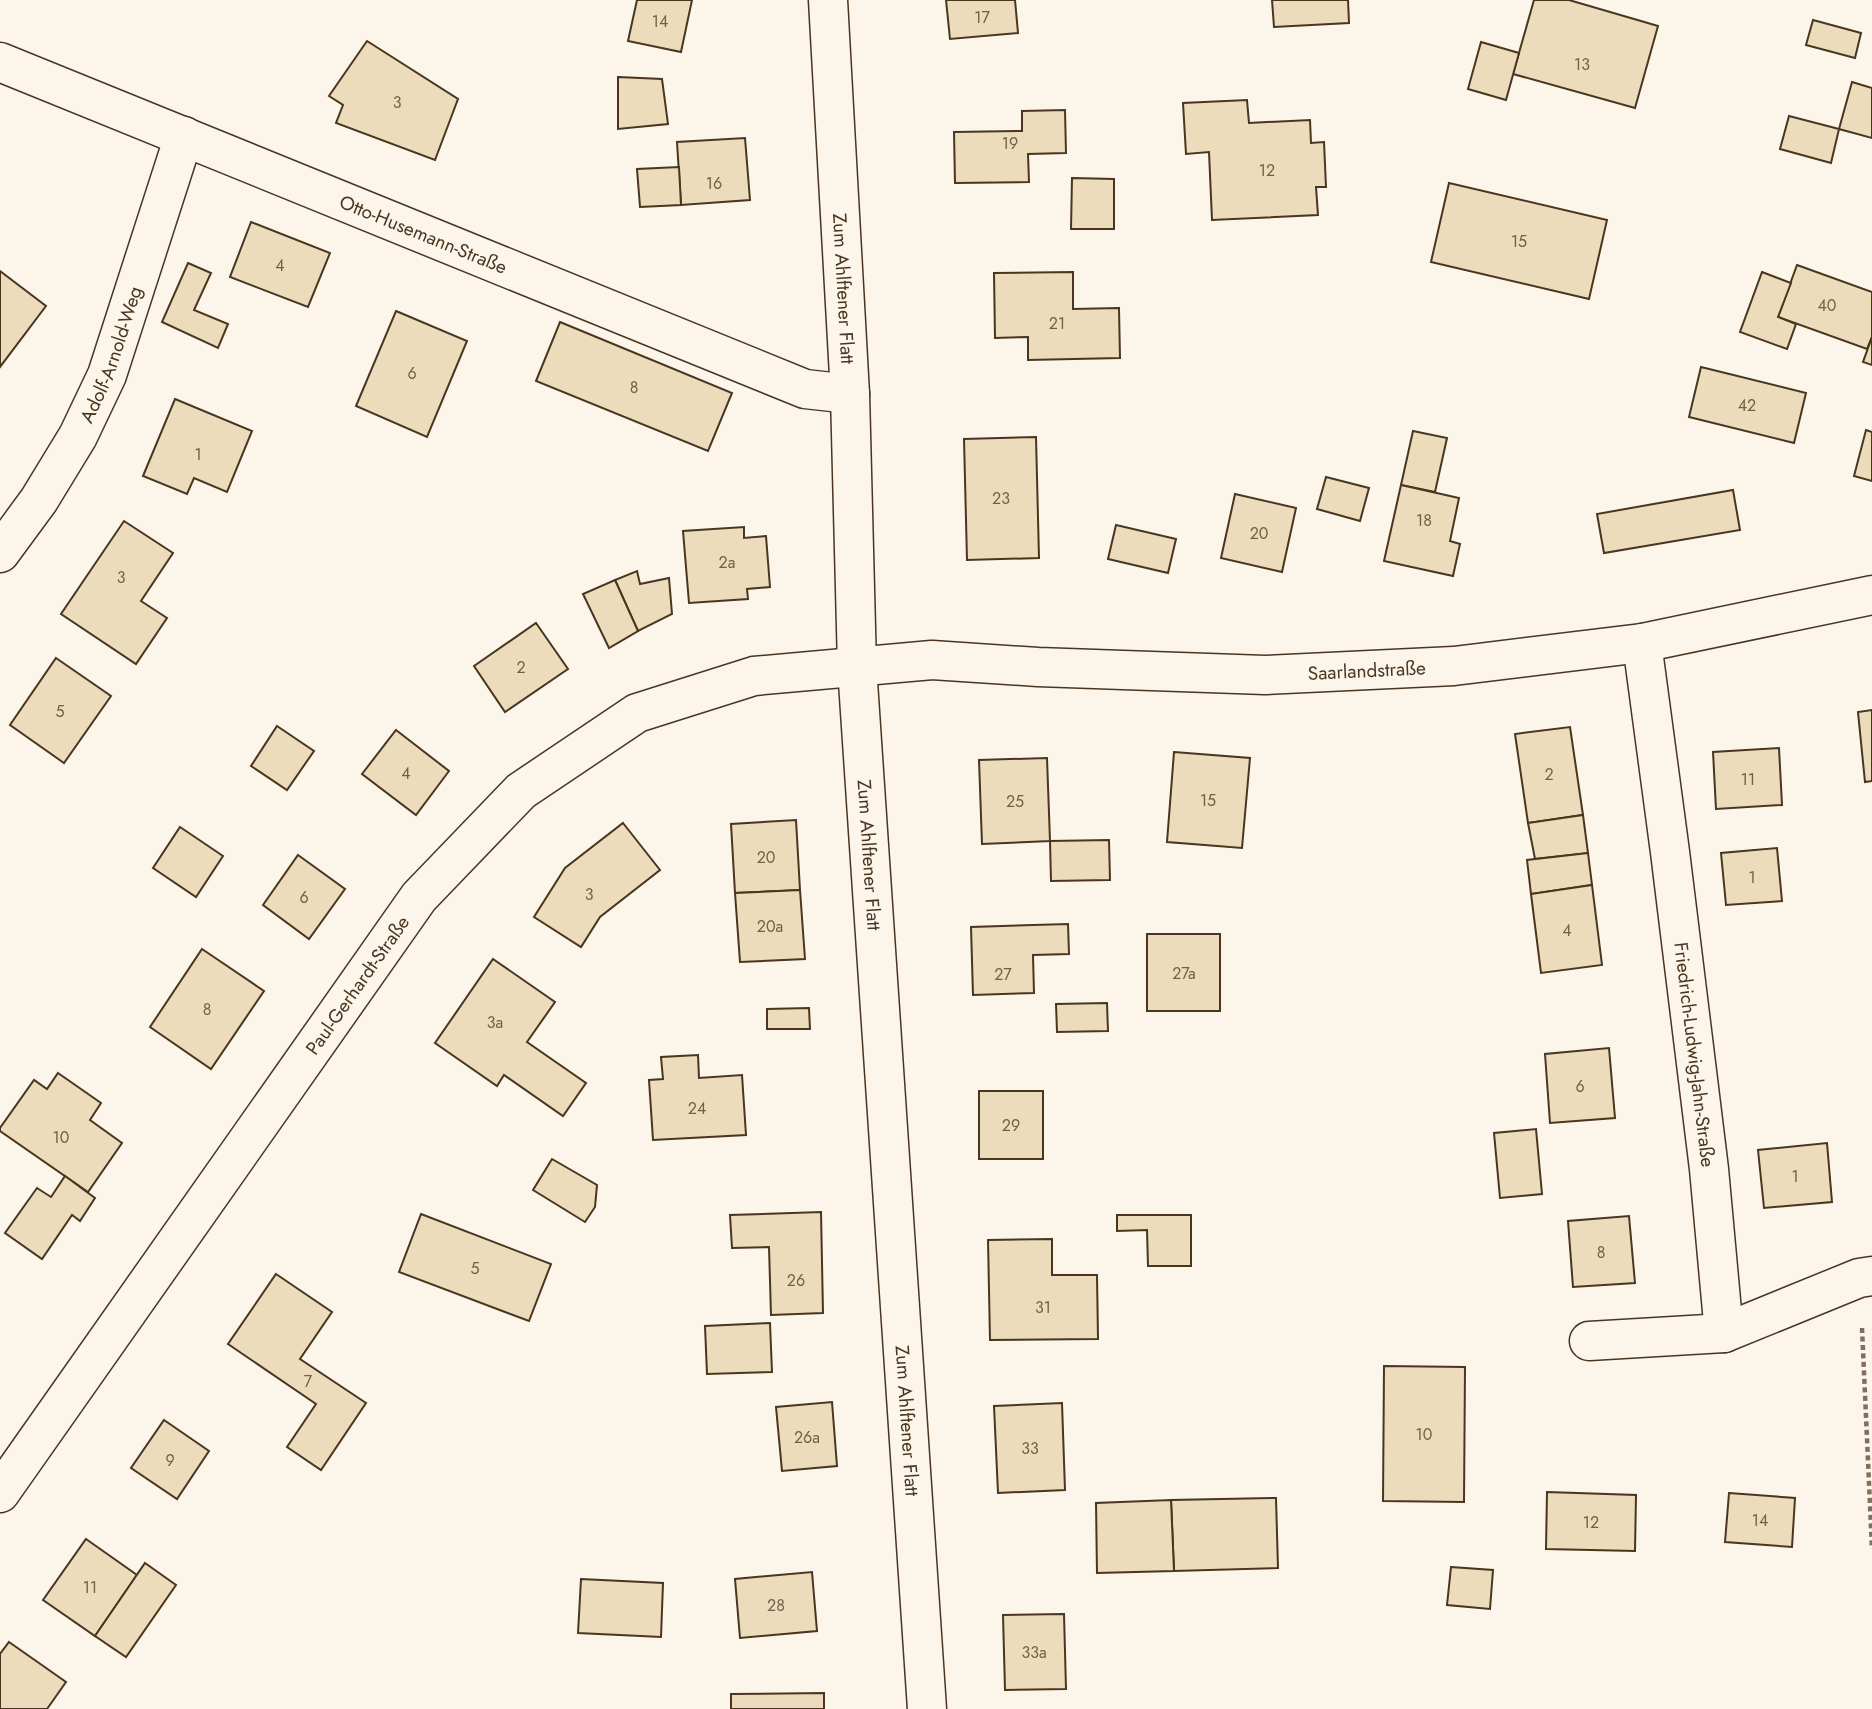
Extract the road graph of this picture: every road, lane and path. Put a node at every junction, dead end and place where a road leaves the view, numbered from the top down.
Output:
1 (828, 0) edge
2 (0, 62) edge
3 (184, 136) junction
4 (850, 394) junction
5 (0, 553) edge
6 (1872, 595) edge
7 (1642, 643) junction
8 (857, 667) junction
9 (1866, 1277) edge
10 (1724, 1333) junction
11 (1589, 1340) dead end
12 (0, 1493) edge
13 (1872, 1549) edge
14 (927, 1709) edge

1 - 4 street, Zum Ahlftener Flatt
2 - 3 street, Otto-Husemann-Straße
3 - 4 street, Otto-Husemann-Straße
3 - 5 street, Adolf-Arnold-Weg
4 - 8 street, Zum Ahlftener Flatt
6 - 7 street, Saarlandstraße
7 - 8 street, Saarlandstraße
7 - 10 street, Friedrich-Ludwig-Jahn-Straße
8 - 12 street, Paul-Gerhardt-Straße
8 - 14 street, Zum Ahlftener Flatt
9 - 10 street
9 - 13 path
10 - 11 street

